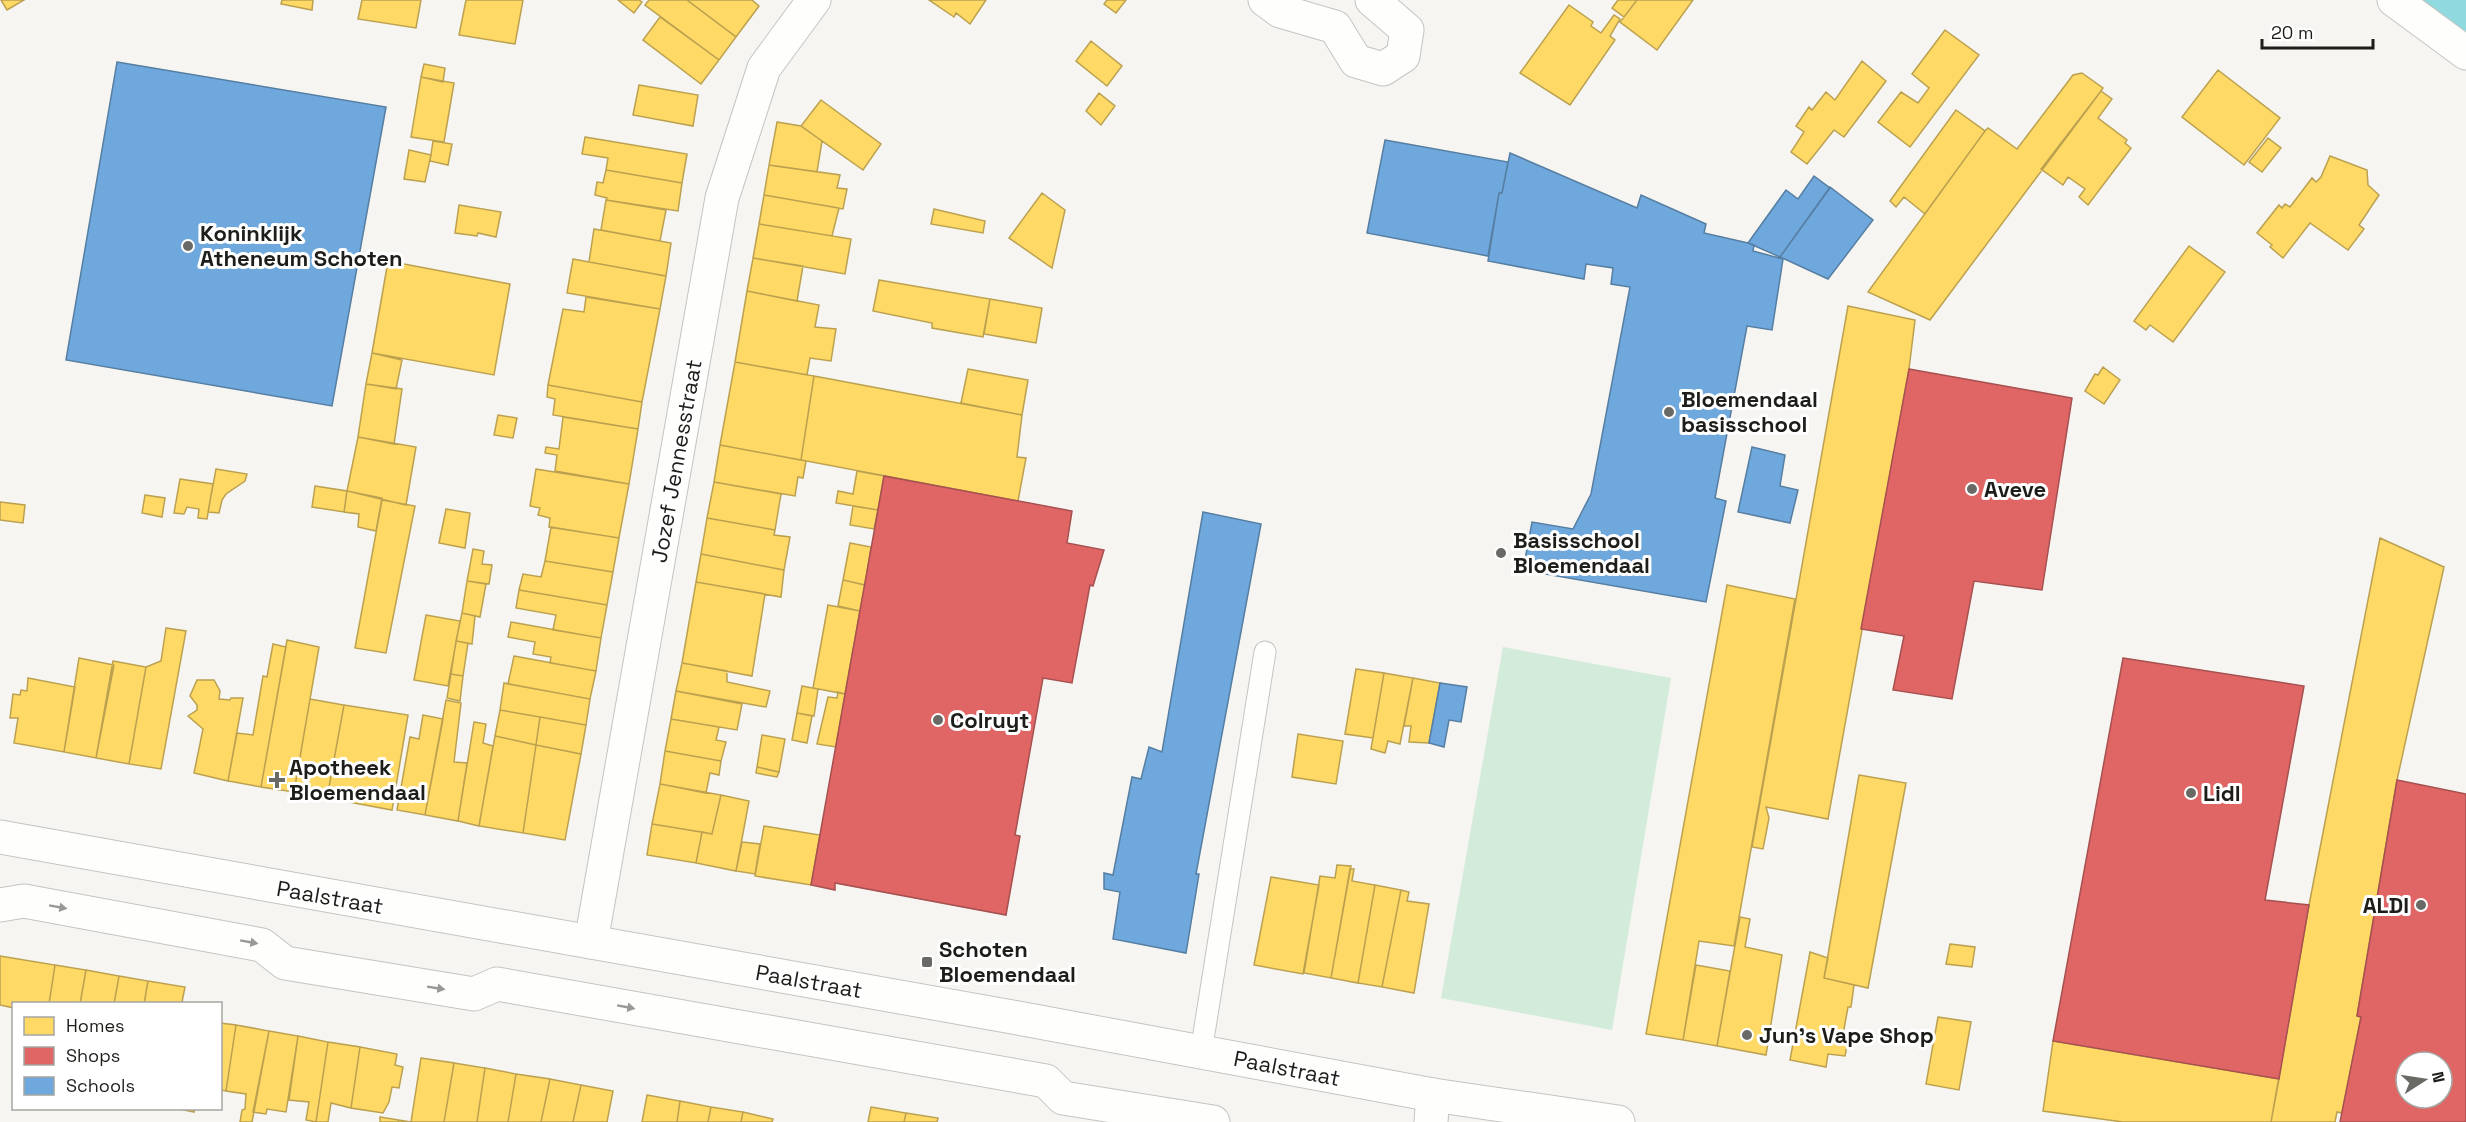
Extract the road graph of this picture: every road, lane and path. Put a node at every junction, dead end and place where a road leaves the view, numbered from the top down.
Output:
1 (814, 0) edge
2 (1265, 0) edge
3 (1372, 0) edge
4 (2394, 0) edge
5 (1337, 13) edge
6 (2466, 53) edge
7 (1265, 652) dead end
8 (0, 837) edge
9 (0, 905) edge
10 (591, 942) junction
11 (1201, 1052) junction
12 (1432, 1109) edge
13 (1213, 1122) edge
14 (1617, 1122) edge

1 - 10 street, Jozef Jennesstraat
2 - 5 street
3 - 5 street
4 - 6 street
7 - 11 lane
8 - 10 street, Paalstraat
9 -> 13 street
10 - 11 street, Paalstraat
11 - 12 street, Paalstraat
12 - 14 street, Paalstraat

